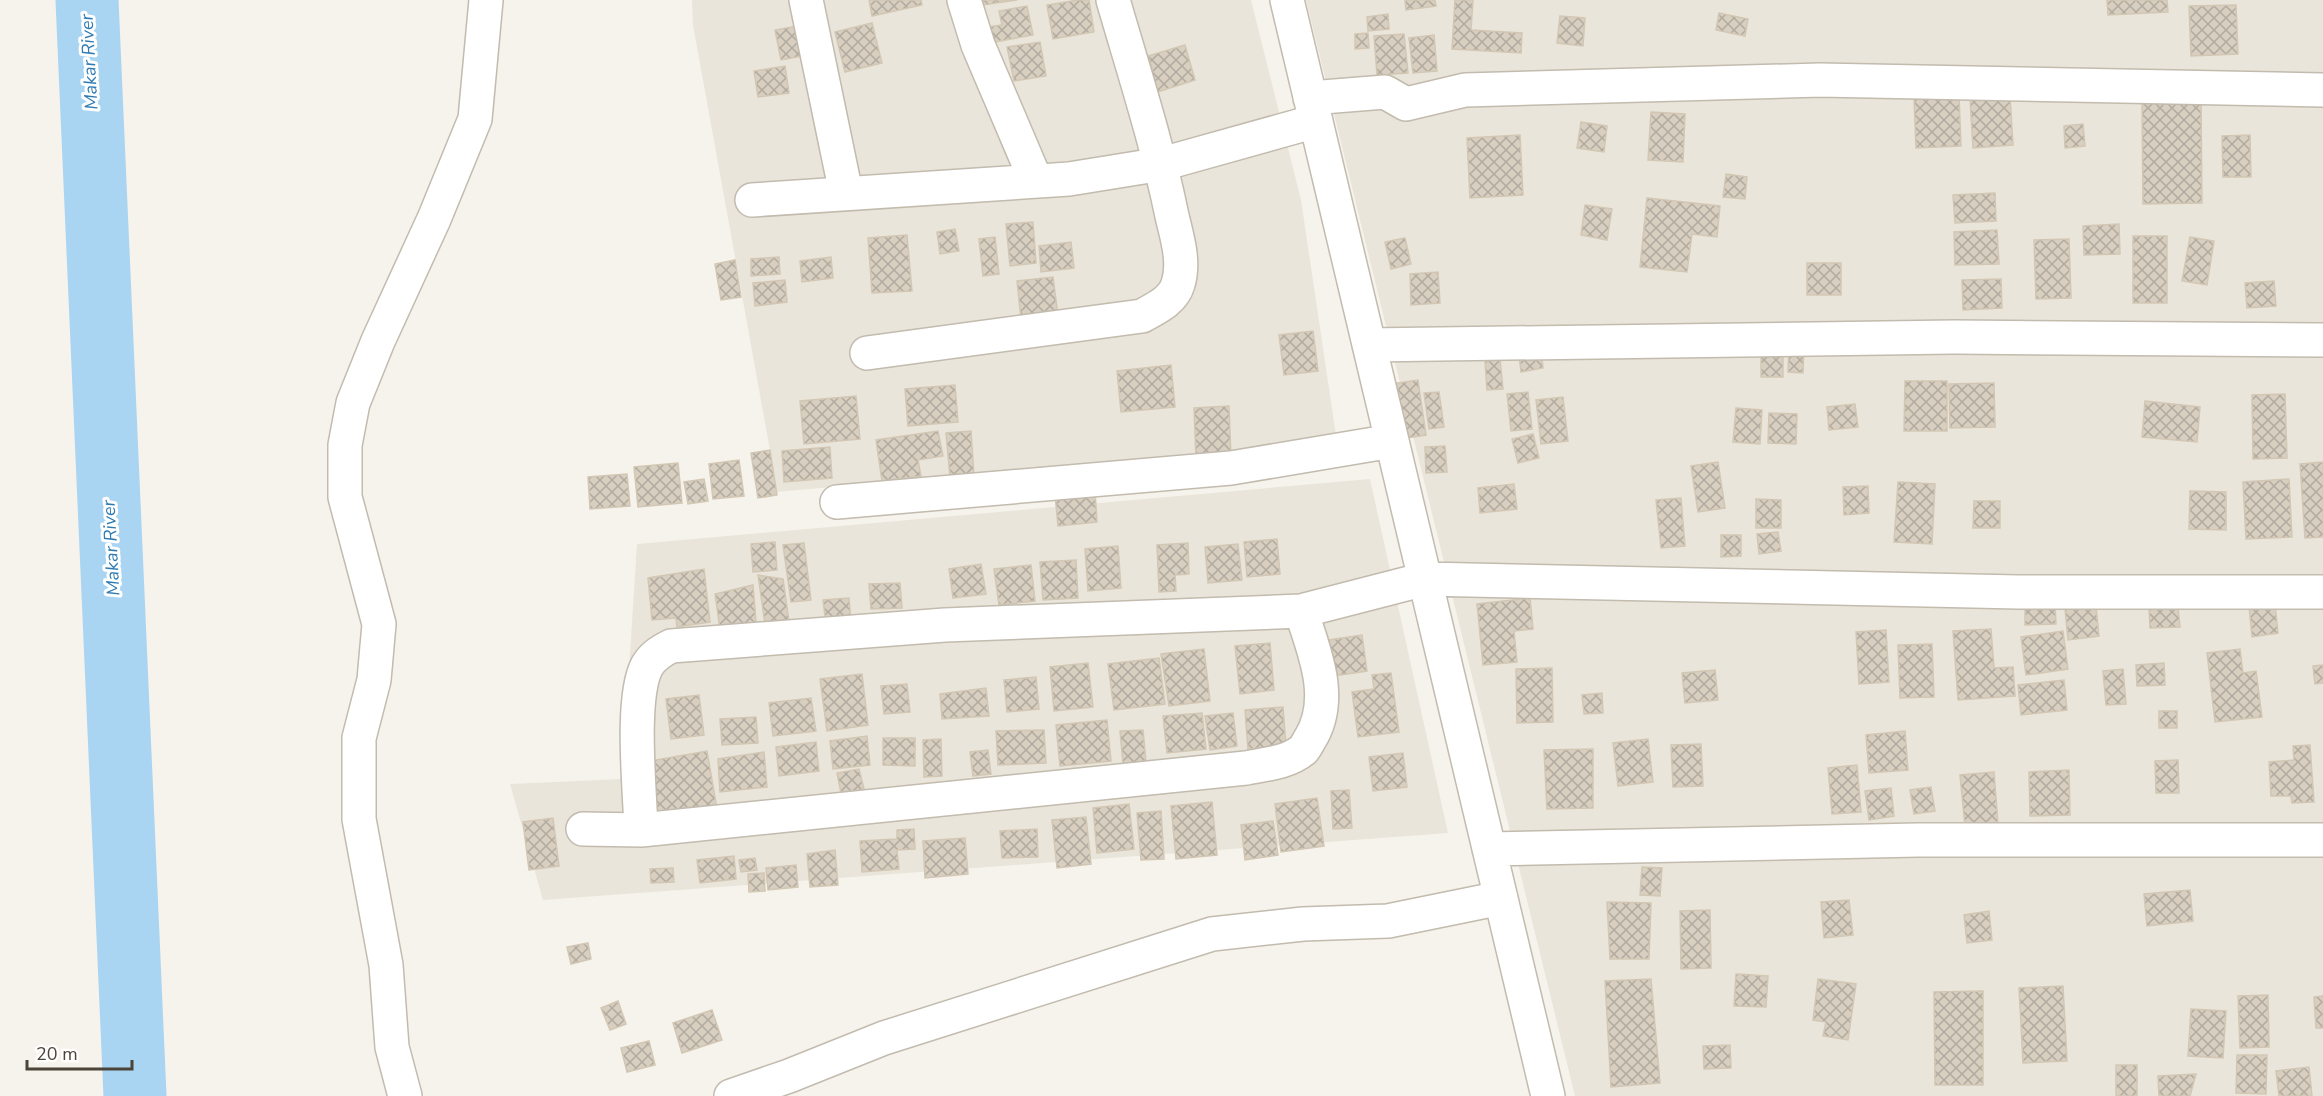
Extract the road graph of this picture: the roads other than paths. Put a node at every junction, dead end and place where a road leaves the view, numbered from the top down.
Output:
1 (486, 0) edge
2 (806, 0) edge
3 (964, 0) edge
4 (1113, 0) edge
5 (1287, 0) edge
6 (2323, 90) edge
7 (1313, 110) junction
8 (1162, 164) junction
9 (1036, 181) junction
10 (846, 193) junction
11 (752, 200) dead end
12 (2323, 340) edge
13 (1369, 345) junction
14 (867, 353) dead end
15 (1392, 441) junction
16 (837, 502) dead end
17 (1425, 579) junction
18 (2323, 592) edge
19 (1301, 611) junction
20 (583, 829) dead end
21 (641, 830) junction
22 (2323, 840) edge
23 (1490, 849) junction
24 (1501, 898) junction
25 (405, 1096) edge
26 (731, 1096) edge
27 (1548, 1096) edge

1 - 25 street
2 - 10 street
3 - 9 street
4 - 8 street
5 - 7 street
6 - 7 street
7 - 8 street
7 - 13 street
8 - 9 street
8 - 14 street
9 - 10 street
10 - 11 street
12 - 13 street
13 - 15 street
15 - 16 street
15 - 17 street
17 - 18 street
17 - 19 street
17 - 23 street
19 - 21 street
19 - 21 street
20 - 21 street
22 - 23 street
23 - 24 street
24 - 26 street
24 - 27 street

